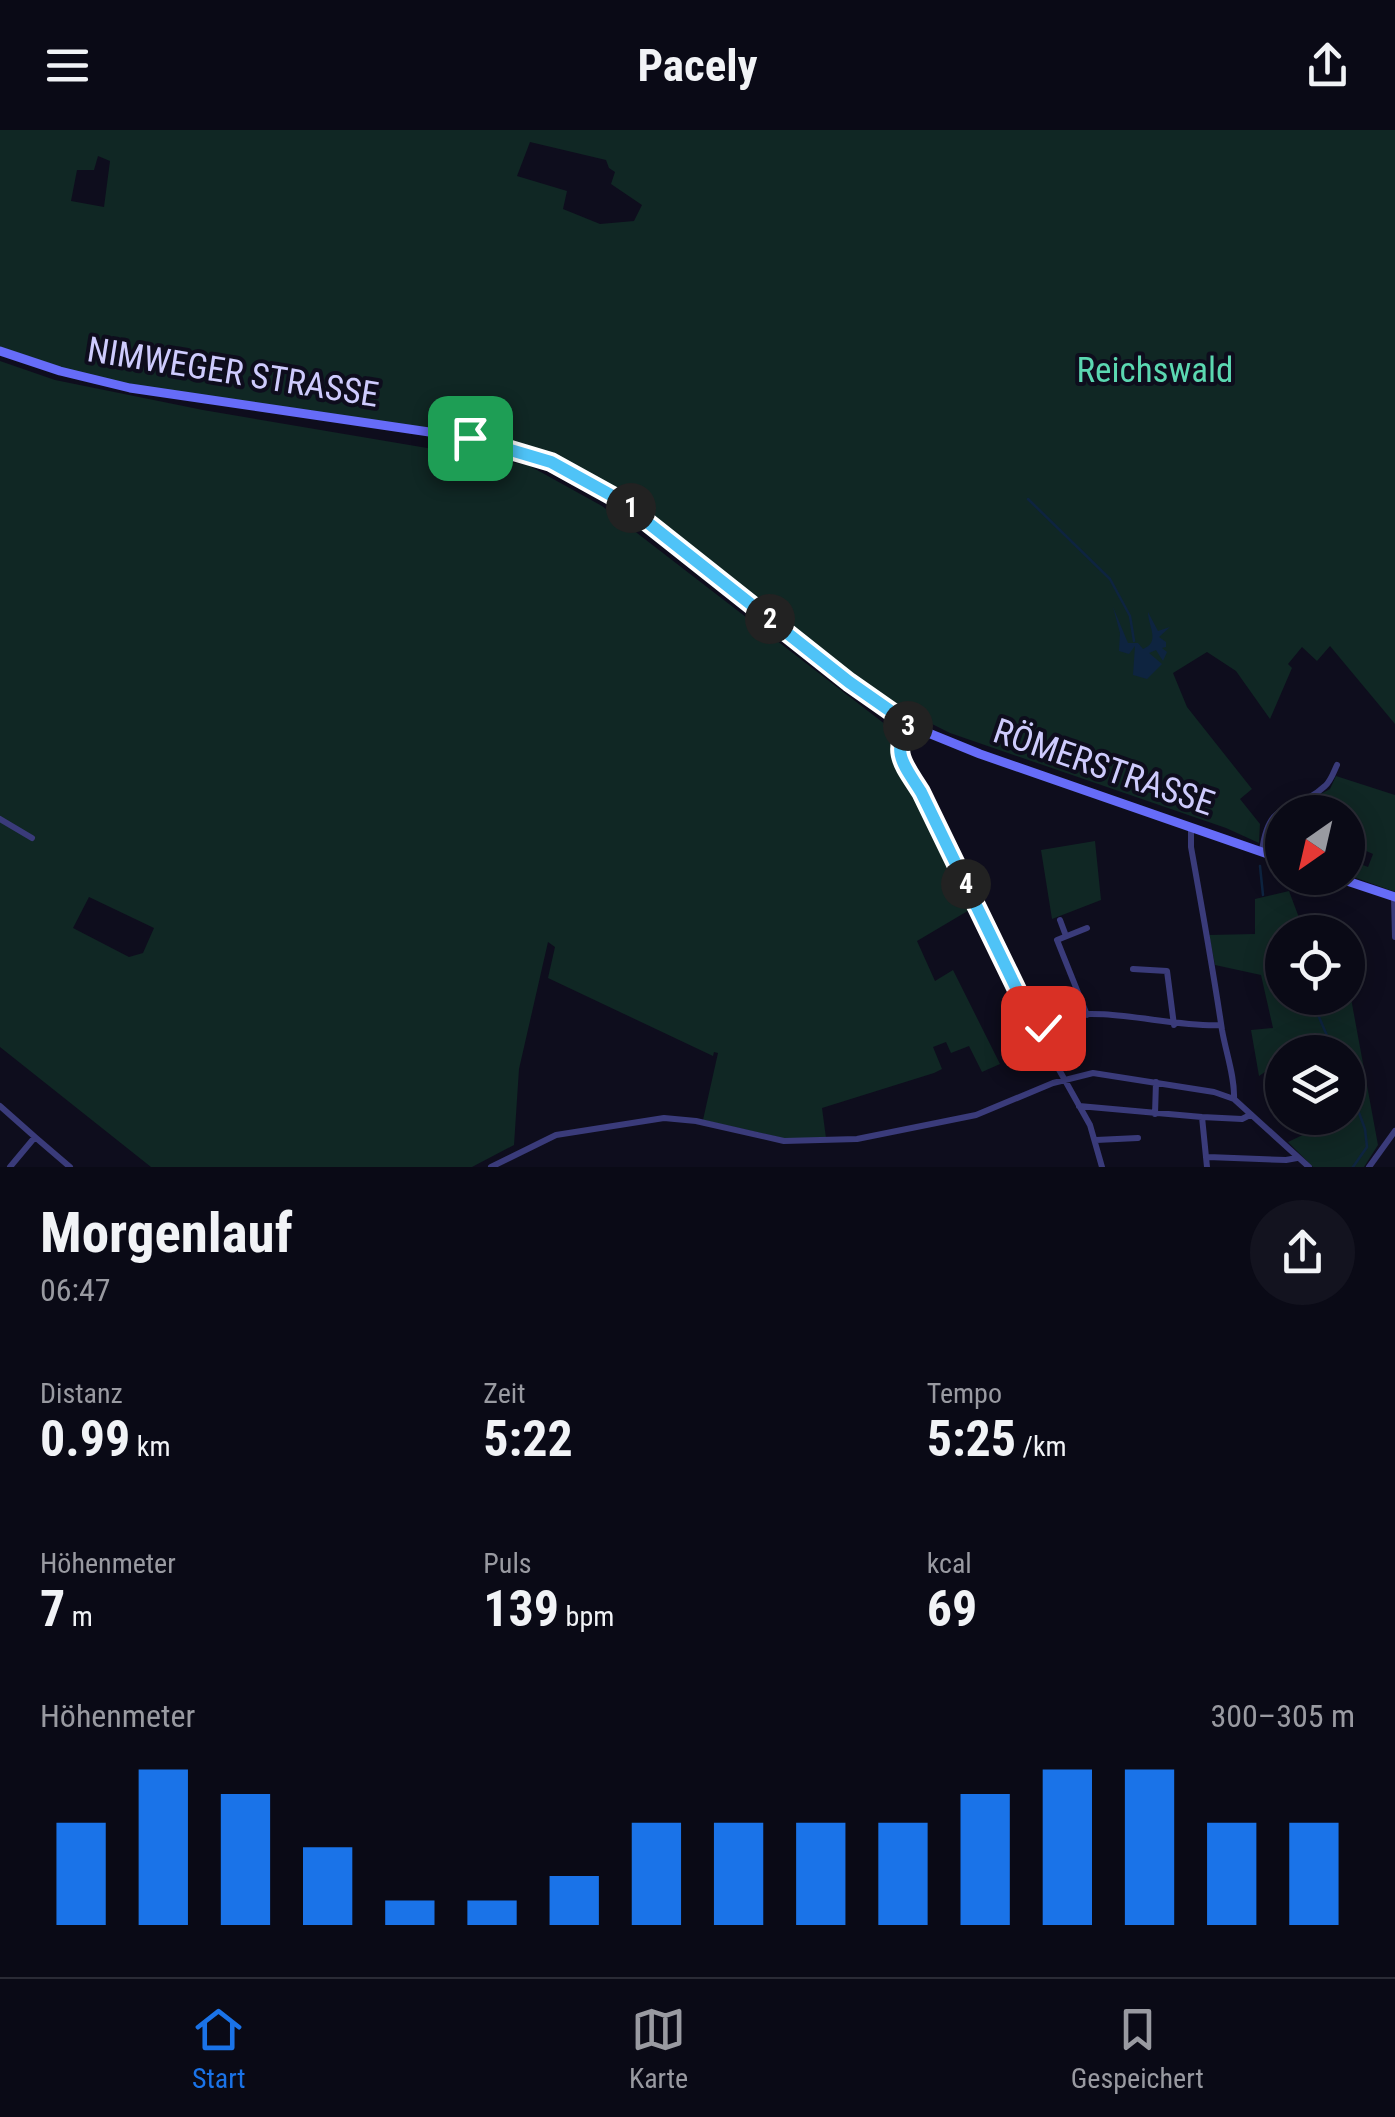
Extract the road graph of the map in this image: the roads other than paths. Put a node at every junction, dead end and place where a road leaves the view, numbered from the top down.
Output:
1 (0, 351) edge
2 (909, 724) junction
3 (1337, 765) dead end
4 (0, 819) edge
5 (1192, 826) junction
6 (32, 838) dead end
7 (1262, 851) junction
8 (1265, 852) edge
9 (1365, 887) edge
10 (1395, 897) edge
11 (1060, 920) dead end
12 (1086, 928) dead end
13 (1066, 936) junction
14 (1395, 937) edge
15 (1133, 969) dead end
16 (1087, 1016) junction
17 (1174, 1025) junction
18 (1222, 1026) junction
19 (1037, 1031) junction
20 (1066, 1080) junction
21 (1156, 1082) junction
22 (1234, 1099) junction
23 (0, 1106) edge
24 (1080, 1106) junction
25 (1155, 1114) junction
26 (1250, 1116) junction
27 (1202, 1117) junction
28 (1395, 1131) edge
29 (34, 1137) junction
30 (1138, 1138) dead end
31 (1096, 1140) junction
32 (1208, 1157) junction
33 (1299, 1157) junction
34 (1272, 1163) edge
35 (10, 1167) edge
36 (70, 1167) edge
37 (491, 1167) edge
38 (1102, 1167) edge
39 (1207, 1167) edge
40 (1310, 1167) edge
41 (1369, 1167) edge

1 - 2 main road, NIMWEGER STRASSE
2 - 5 main road, RÖMERSTRASSE
2 - 19 street
3 - 7 street
4 - 6 street
5 - 7 main road, RÖMERSTRASSE
5 - 18 street
7 - 8 main road, RÖMERSTRASSE
9 - 10 main road
10 - 14 street
11 - 13 street
12 - 13 street
13 - 16 street
15 - 17 street
16 - 17 street
16 - 19 street
17 - 18 street
18 - 22 street
19 - 20 street
20 - 21 street
20 - 24 street
20 - 37 street
21 - 22 street
21 - 25 street
22 - 26 street
23 - 29 street
24 - 25 street
24 - 31 street
25 - 27 street
26 - 27 street
26 - 33 street
27 - 32 street
28 - 41 street
29 - 35 street
29 - 36 street
30 - 31 street
31 - 38 street
32 - 34 street
32 - 39 street
33 - 34 street
33 - 40 street

